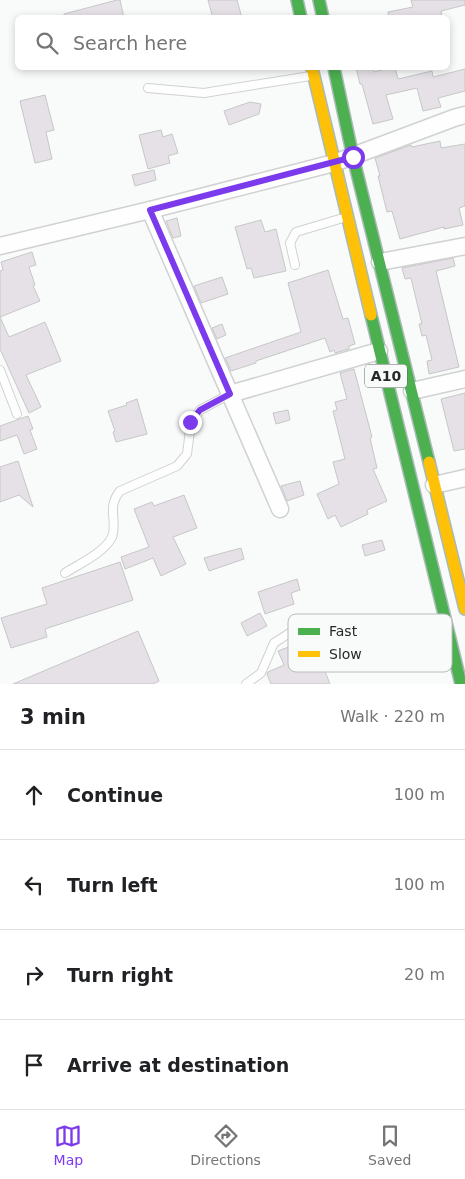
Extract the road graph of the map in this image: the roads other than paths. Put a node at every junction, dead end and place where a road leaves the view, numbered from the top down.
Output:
1 (297, 0) edge
2 (319, 0) edge
3 (300, 15) edge
4 (322, 15) edge
5 (334, 70) edge
6 (313, 71) edge
7 (148, 88) dead end
8 (465, 115) edge
9 (353, 157) junction
10 (334, 163) junction
11 (150, 210) junction
12 (347, 217) junction
13 (0, 246) edge
14 (465, 246) edge
15 (380, 262) junction
16 (295, 265) dead end
17 (379, 351) junction
18 (0, 370) edge
19 (465, 379) edge
20 (412, 391) junction
21 (230, 394) junction
22 (17, 414) dead end
23 (465, 478) edge
24 (434, 486) junction
25 (280, 509) dead end
26 (65, 573) dead end
27 (465, 609) edge
28 (444, 614) edge
29 (288, 634) edge
30 (452, 647) edge
31 (246, 684) edge
32 (461, 684) edge

1 - 3 highway
2 - 4 highway
5 - 9 highway, A10
6 - 7 lane
6 - 10 highway, A10
8 - 9 street
9 - 10 street
9 - 15 highway, A10
10 - 11 street
10 - 12 highway, A10
11 - 13 street
11 - 21 street
12 - 16 lane
12 - 17 highway, A10
14 - 15 street
15 - 20 highway, A10
17 - 21 street
17 - 28 highway, A10
18 - 22 lane
19 - 20 street
20 - 24 highway, A10
21 - 25 street
21 - 26 lane
23 - 24 street
24 - 27 highway, A10
29 - 31 lane
30 - 32 highway, A10

